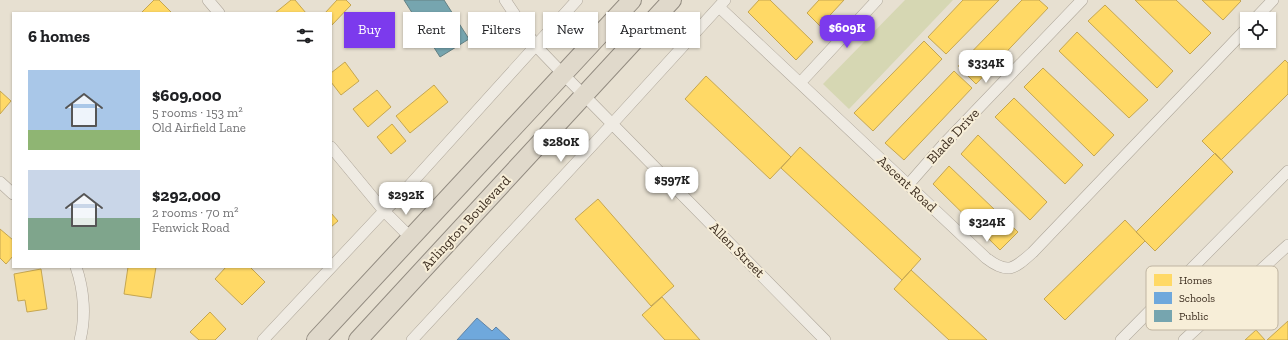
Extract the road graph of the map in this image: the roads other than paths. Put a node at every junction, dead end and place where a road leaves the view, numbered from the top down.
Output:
1 (208, 0) edge
2 (505, 0) edge
3 (577, 0) edge
4 (632, 0) edge
5 (672, 0) edge
6 (877, 0) edge
7 (1082, 0) edge
8 (1273, 0) edge
9 (722, 3) edge
10 (218, 12) edge
11 (1262, 12) edge
12 (1240, 35) edge
13 (536, 46) junction
14 (563, 74) junction
15 (800, 83) junction
16 (584, 95) junction
17 (612, 124) junction
18 (332, 148) edge
19 (1288, 172) edge
20 (0, 182) edge
21 (908, 185) junction
22 (12, 193) edge
23 (384, 211) junction
24 (411, 238) junction
25 (1288, 245) edge
26 (332, 266) edge
27 (1195, 266) edge
28 (1265, 266) edge
29 (76, 268) edge
30 (331, 268) edge
31 (1146, 315) edge
32 (1195, 330) edge
33 (80, 340) edge
34 (263, 340) edge
35 (316, 340) edge
36 (358, 340) edge
37 (412, 340) edge
38 (825, 340) edge
39 (1121, 340) edge
40 (1184, 340) edge

1 - 10 street
2 - 13 street, Allen Street
3 - 13 street
4 - 14 highway
5 - 16 highway, Arlington Boulevard
6 - 15 street
7 - 21 street, Blade Drive
8 - 11 street
9 - 15 street, Ascent Road
9 - 17 street
12 - 21 street, Ascent Road
13 - 14 street, Allen Street
13 - 23 street
14 - 16 street, Allen Street
14 - 24 highway
15 - 21 street, Ascent Road
16 - 17 street, Allen Street
16 - 36 highway, Arlington Boulevard
17 - 37 street
17 - 38 street, Allen Street
18 - 23 street
19 - 27 street
20 - 22 street
23 - 24 street
23 - 26 street
24 - 35 highway
25 - 28 street
29 - 33 street
30 - 34 street
31 - 39 street
32 - 40 street

